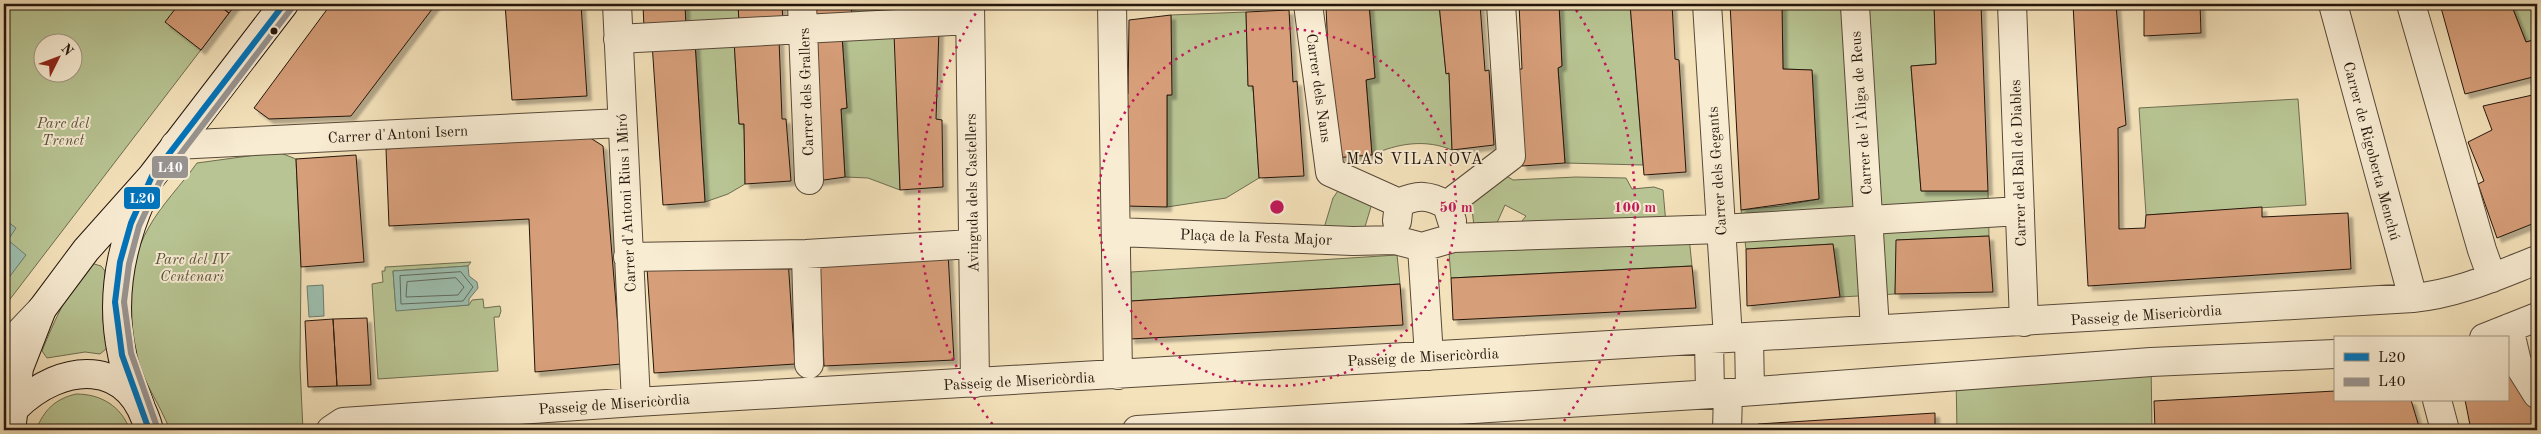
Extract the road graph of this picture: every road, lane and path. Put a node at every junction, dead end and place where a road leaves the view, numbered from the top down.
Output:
1 (284, 4) edge
2 (617, 4) edge
3 (1119, 4) edge
4 (1308, 4) edge
5 (1501, 4) edge
6 (1707, 4) edge
7 (1855, 4) edge
8 (2012, 4) edge
9 (2333, 4) edge
10 (2411, 4) edge
11 (970, 12) edge
12 (803, 16) edge
13 (618, 39) junction
14 (621, 123) junction
15 (175, 145) junction
16 (152, 176) junction
17 (809, 180) dead end
18 (1399, 203) junction
19 (1447, 205) junction
20 (2020, 212) junction
21 (1868, 219) junction
22 (1721, 229) junction
23 (1116, 232) junction
24 (1453, 238) junction
25 (1395, 240) junction
26 (972, 244) junction
27 (1422, 247) junction
28 (806, 254) junction
29 (628, 257) junction
30 (2537, 260) edge
31 (2492, 278) junction
32 (2413, 298) junction
33 (42, 309) junction
34 (2537, 317) edge
35 (2024, 322) junction
36 (2509, 328) junction
37 (1875, 329) junction
38 (2489, 336) edge
39 (1729, 338) junction
40 (4, 349) edge
41 (2334, 354) edge
42 (1429, 356) junction
43 (810, 364) dead end
44 (1118, 375) junction
45 (975, 383) junction
46 (1729, 392) junction
47 (2537, 394) edge
48 (636, 402) junction
49 (2438, 402) edge
50 (13, 409) edge
51 (145, 419) edge
52 (1348, 423) edge
53 (331, 430) edge
54 (1137, 430) edge
55 (1727, 430) edge
56 (2446, 430) edge

1 - 15 street
2 - 13 street, Carrer d'Antoni Rius i Miró
3 - 23 street
4 - 18 street, Carrer dels Nans
5 - 19 street
6 - 22 street, Carrer dels Gegants
7 - 21 street, Carrer de l'Àliga de Reus
8 - 20 street, Carrer del Ball de Diables
9 - 32 street, Carrer de Rigoberta Menchú
10 - 31 street
11 - 12 street
11 - 26 street, Avinguda dels Castellers
12 - 13 street
12 - 17 street, Carrer dels Grallers
13 - 14 street, Carrer d'Antoni Rius i Miró
14 - 15 street, Carrer d'Antoni Isern
14 - 29 street, Carrer d'Antoni Rius i Miró
15 - 16 street
16 - 33 street
16 - 51 street
18 - 19 street
18 - 25 street
19 - 24 street
20 - 21 street
20 - 35 street, Carrer del Ball de Diables
21 - 22 street
21 - 37 street, Carrer de l'Àliga de Reus
22 - 24 street
22 - 39 street, Carrer dels Gegants
23 - 25 street, Plaça de la Festa Major
23 - 44 street
24 - 27 street
25 - 27 street, Plaça de la Festa Major
26 - 28 street
26 - 45 street, Avinguda dels Castellers
27 - 42 street
28 - 29 street
28 - 43 street
29 - 48 street, Carrer d'Antoni Rius i Miró
30 - 31 street, Passeig de Misericòrdia
31 - 32 street, Passeig de Misericòrdia
32 - 35 street, Passeig de Misericòrdia
33 - 40 street
33 - 50 street
34 - 36 street
35 - 37 street, Passeig de Misericòrdia
36 - 38 street
36 - 47 street
37 - 39 street, Passeig de Misericòrdia
39 - 42 street, Passeig de Misericòrdia
39 - 46 street
39 - 46 street
41 - 46 street
42 - 44 street, Passeig de Misericòrdia
44 - 45 street, Passeig de Misericòrdia
45 - 48 street, Passeig de Misericòrdia
46 - 52 street
46 - 55 street
48 - 53 street, Passeig de Misericòrdia
49 - 56 street
50 - 51 street
52 - 54 street

